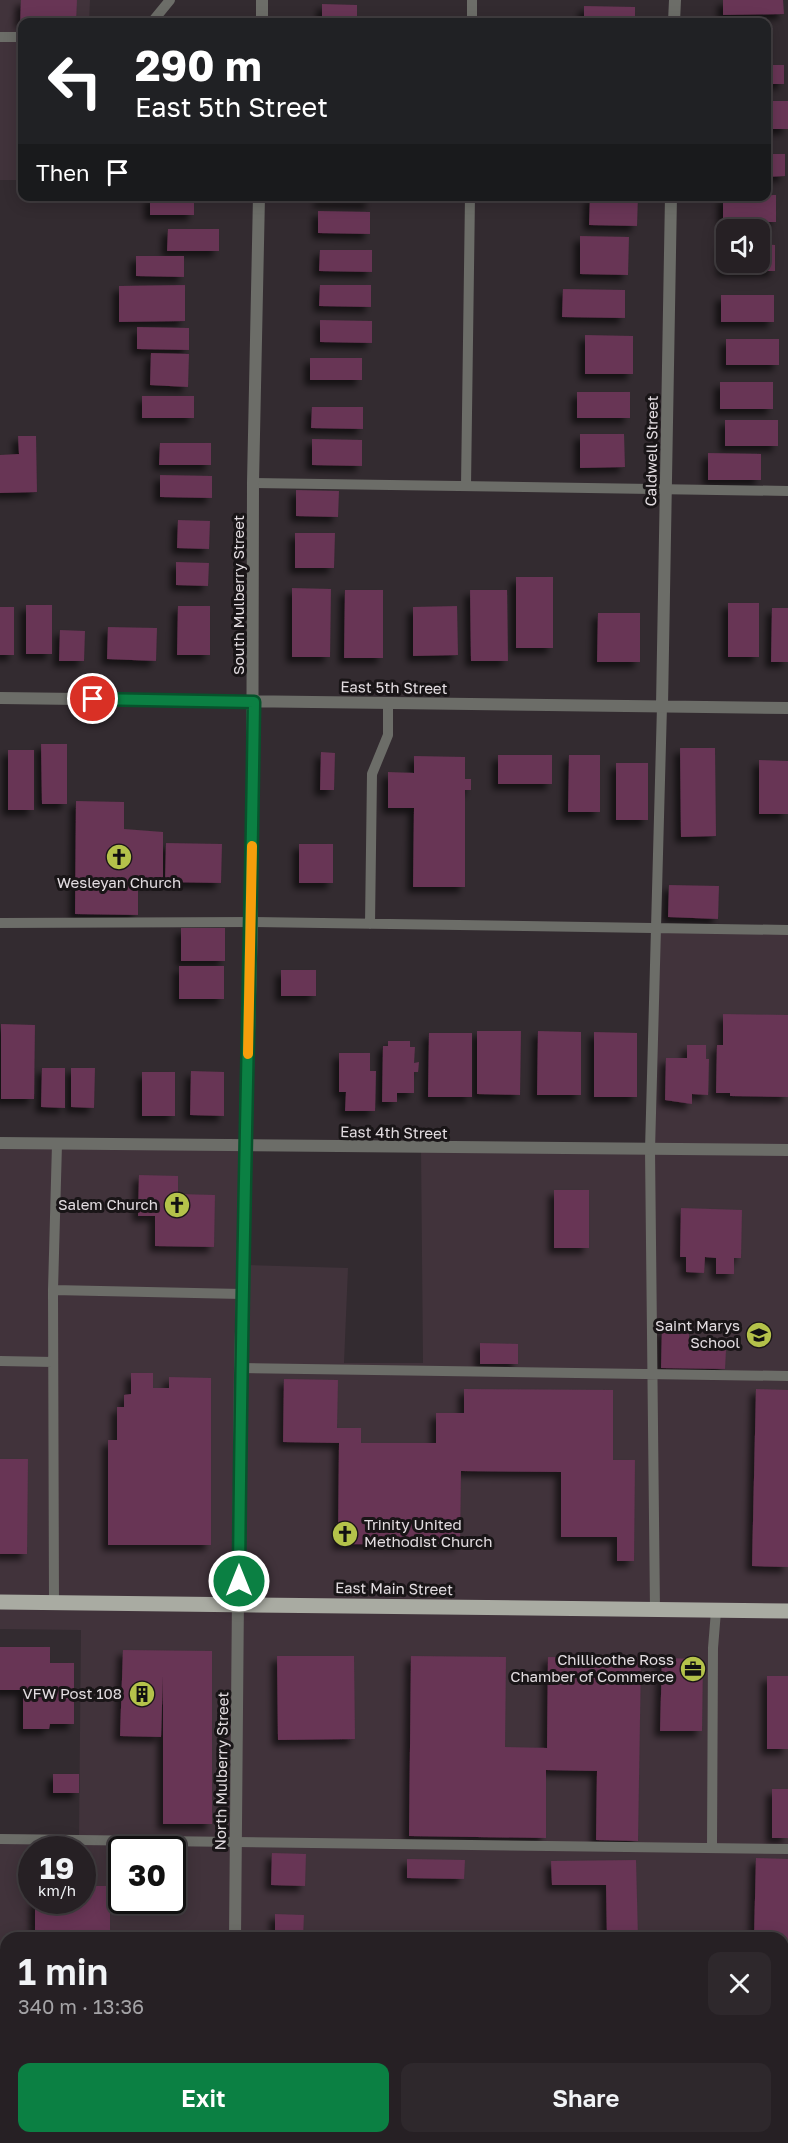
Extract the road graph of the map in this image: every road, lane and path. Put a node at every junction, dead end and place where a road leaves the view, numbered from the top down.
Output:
1 (170, 0) edge
2 (262, 0) edge
3 (472, 0) edge
4 (675, 0) edge
5 (155, 18) edge
6 (262, 18) edge
7 (472, 18) edge
8 (674, 18) edge
9 (0, 37) edge
10 (18, 37) edge
11 (259, 201) edge
12 (470, 201) edge
13 (671, 201) edge
14 (253, 483) junction
15 (466, 486) junction
16 (666, 489) junction
17 (788, 491) edge
18 (0, 698) edge
19 (254, 702) junction
20 (388, 703) junction
21 (662, 706) junction
22 (788, 708) edge
23 (252, 922) junction
24 (0, 923) edge
25 (370, 924) junction
26 (656, 927) junction
27 (788, 930) edge
28 (0, 1143) edge
29 (57, 1144) junction
30 (246, 1146) junction
31 (650, 1150) junction
32 (788, 1150) edge
33 (52, 1290) junction
34 (242, 1294) junction
35 (0, 1361) edge
36 (53, 1362) junction
37 (240, 1368) junction
38 (652, 1374) junction
39 (788, 1376) edge
40 (0, 1602) edge
41 (54, 1602) junction
42 (239, 1605) junction
43 (655, 1610) junction
44 (717, 1611) junction
45 (788, 1611) edge
46 (0, 1839) edge
47 (236, 1842) junction
48 (712, 1847) junction
49 (788, 1849) edge
50 (235, 1932) edge

1 - 5 lane
2 - 6 street
3 - 7 lane
4 - 8 street
9 - 10 lane
11 - 14 street, South Mulberry Street
12 - 15 lane
13 - 16 street, Caldwell Street
14 - 15 lane
14 - 19 street, South Mulberry Street
15 - 16 lane
16 - 17 lane
16 - 21 street, Caldwell Street
18 - 19 street, East 5th Street
19 - 20 street, East 5th Street
19 - 23 street, South Mulberry Street
20 - 21 street, East 5th Street
20 - 25 lane
21 - 22 street, East 5th Street
21 - 26 lane
23 - 24 lane
23 - 25 lane
23 - 30 street, South Mulberry Street
25 - 26 lane
26 - 27 lane
26 - 31 lane
28 - 29 street, East 4th Street
29 - 30 street, East 4th Street
29 - 33 lane
30 - 31 street, East 4th Street
30 - 34 street, South Mulberry Street
31 - 32 street, East 4th Street
31 - 38 lane
33 - 34 lane
33 - 36 lane
34 - 37 street, South Mulberry Street
35 - 36 lane
36 - 41 lane
37 - 38 lane
37 - 42 street, South Mulberry Street
38 - 39 lane
38 - 43 lane
40 - 41 main road, East Main Street
41 - 42 main road, East Main Street
42 - 43 main road, East Main Street
42 - 47 street, North Mulberry Street
43 - 44 main road, East Main Street
44 - 45 main road, East Main Street
44 - 48 lane
46 - 47 lane
47 - 48 lane
47 - 50 street, North Mulberry Street
48 - 49 lane

